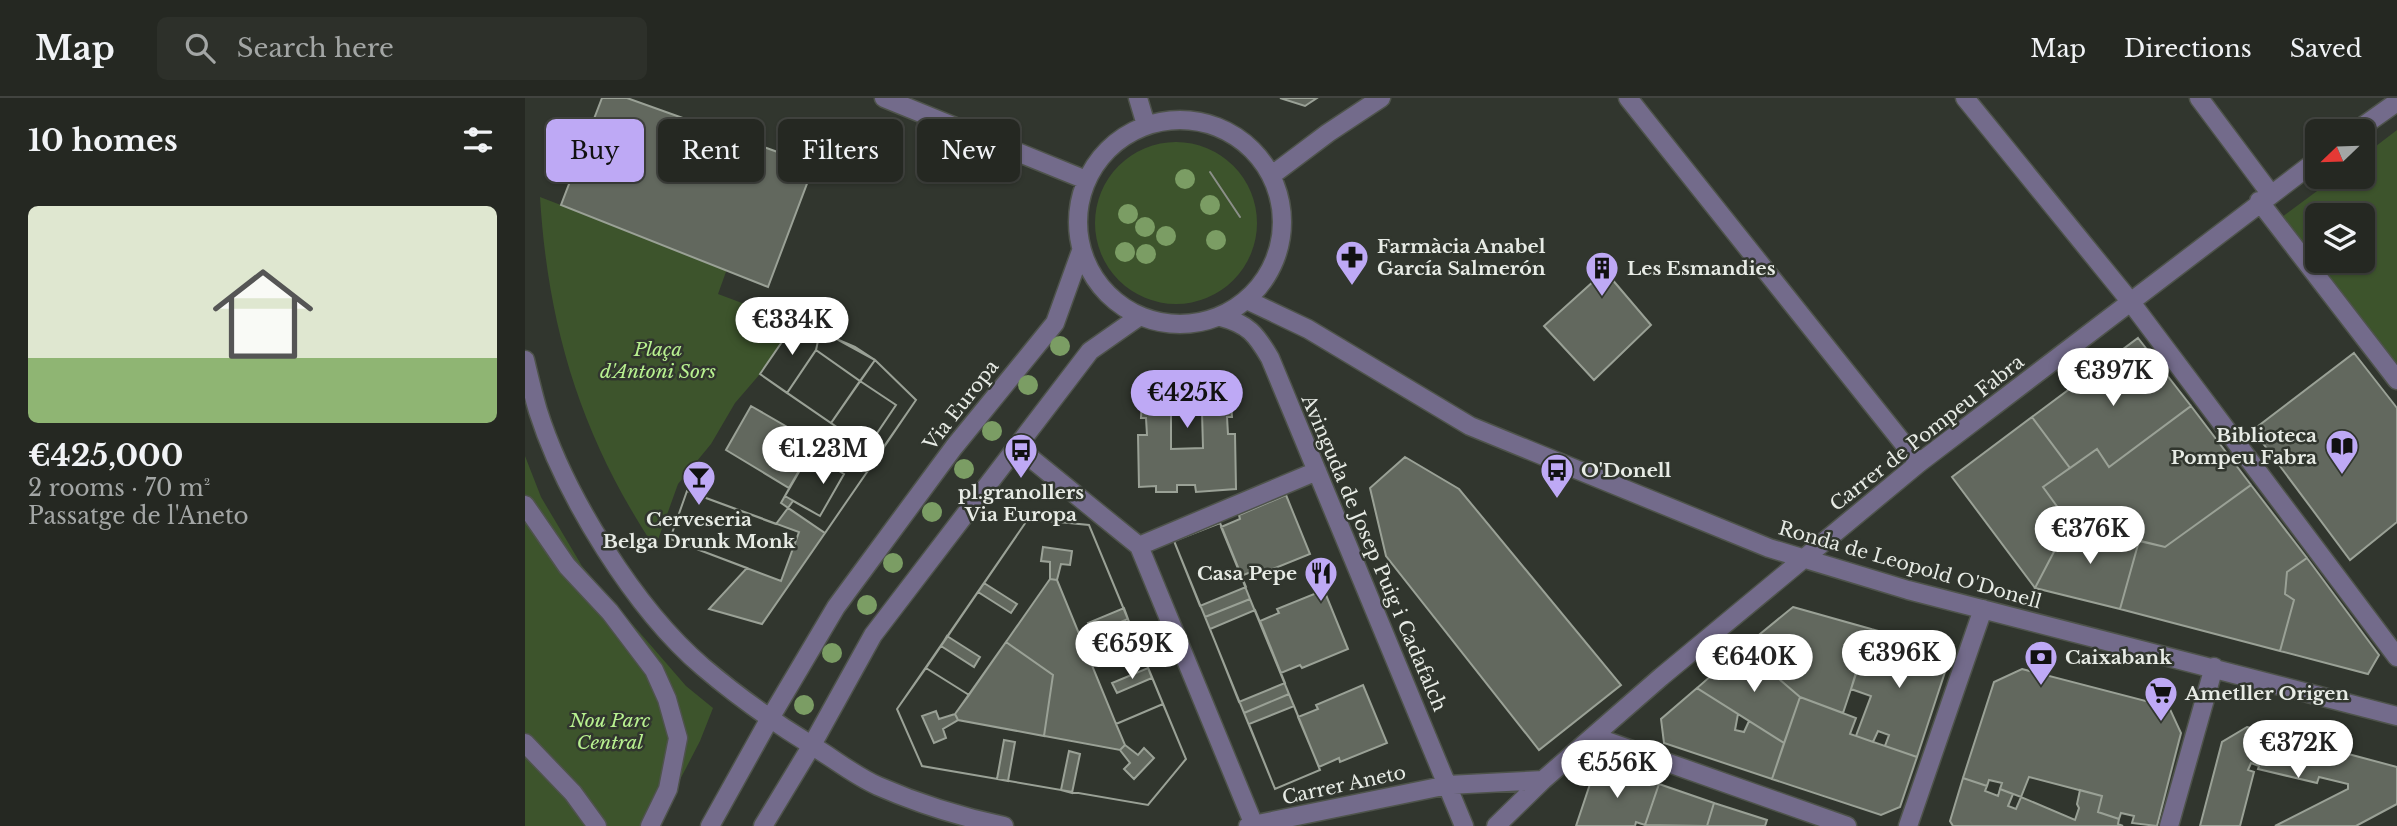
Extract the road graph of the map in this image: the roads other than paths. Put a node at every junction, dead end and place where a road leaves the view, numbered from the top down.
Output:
1 (884, 98) edge
2 (1138, 98) edge
3 (1381, 98) edge
4 (1628, 98) edge
5 (1965, 98) edge
6 (2199, 98) edge
7 (2397, 102) edge
8 (2373, 119) edge
9 (1146, 125) junction
10 (2305, 169) edge
11 (1272, 175) junction
12 (1086, 180) junction
13 (2265, 197) junction
14 (1081, 251) junction
15 (1247, 300) junction
16 (2130, 302) junction
17 (1140, 316) junction
18 (1221, 317) junction
19 (525, 360) edge
20 (2397, 380) edge
21 (1017, 447) junction
22 (1919, 463) junction
23 (1317, 471) junction
24 (525, 505) edge
25 (1139, 547) junction
26 (1803, 560) junction
27 (1983, 609) junction
28 (2397, 657) edge
29 (2214, 667) junction
30 (2397, 716) edge
31 (769, 720) junction
32 (1595, 737) junction
33 (525, 743) edge
34 (811, 745) junction
35 (1543, 780) junction
36 (1448, 785) junction
37 (1251, 825) edge
38 (597, 826) edge
39 (650, 826) edge
40 (710, 826) edge
41 (763, 826) edge
42 (1004, 826) edge
43 (1464, 826) edge
44 (1496, 826) edge
45 (1847, 826) edge
46 (1908, 826) edge
47 (2169, 826) edge

1 - 12 street
2 - 9 street
3 - 11 street
4 - 22 street
5 - 16 street
6 - 13 street
7 - 8 street
9 - 11 street
9 - 12 street
10 - 13 street, Carrer de Pompeu Fabra
11 - 15 street
12 - 14 street
13 - 16 street, Carrer de Pompeu Fabra
13 - 20 street
14 - 17 street
14 - 31 street, Via Europa
15 - 18 street
15 - 26 street, Ronda de Leopold O'Donell
16 - 22 street, Carrer de Pompeu Fabra
16 - 28 street
17 - 18 street
17 - 21 street
18 - 23 street, Avinguda de Josep Puig i Cadafalch
19 - 31 street
21 - 25 street
21 - 34 street
22 - 26 street, Carrer de Pompeu Fabra
23 - 25 street
23 - 36 street, Avinguda de Josep Puig i Cadafalch
24 - 39 street
25 - 37 street
26 - 27 street, Ronda de Leopold O'Donell
26 - 32 street, Carrer de Pompeu Fabra
27 - 29 street, Ronda de Leopold O'Donell
27 - 46 street
29 - 30 street, Ronda de Leopold O'Donell
29 - 47 street
31 - 34 street
31 - 40 street, Via Europa
32 - 35 street, Carrer de Pompeu Fabra
32 - 45 street
33 - 38 street
34 - 41 street
34 - 42 street
35 - 36 street
35 - 44 street, Carrer de Pompeu Fabra
36 - 37 street, Carrer Aneto
36 - 43 street, Avinguda de Josep Puig i Cadafalch

